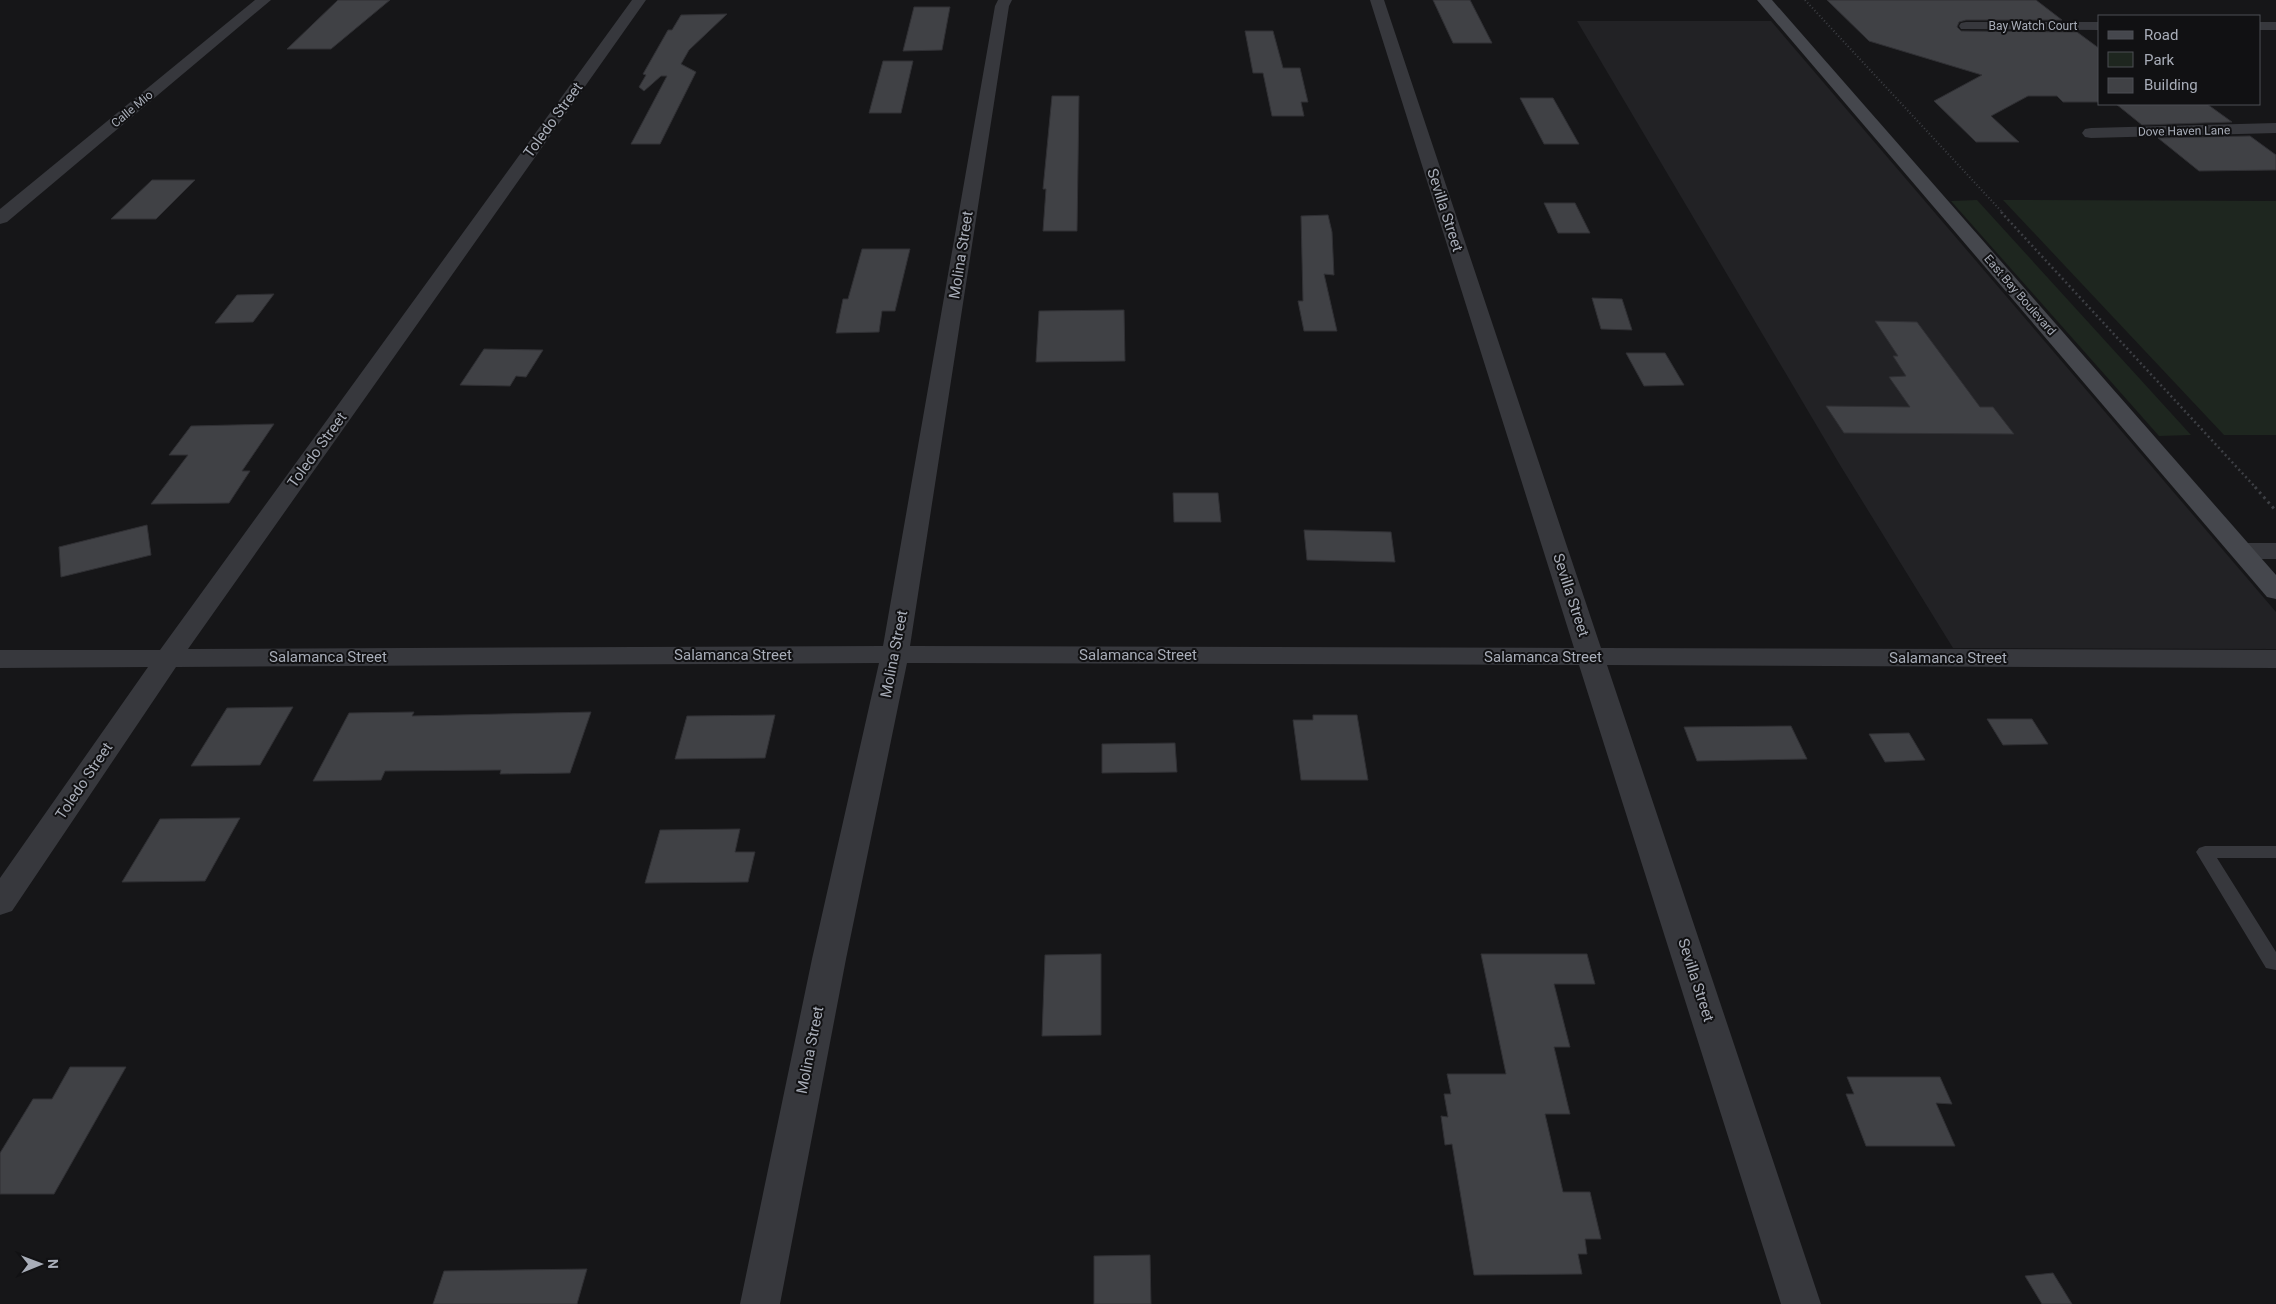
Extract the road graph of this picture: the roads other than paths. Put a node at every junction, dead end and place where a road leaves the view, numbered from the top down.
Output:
1 (264, 0) edge
2 (639, 0) edge
3 (1005, 0) edge
4 (1377, 0) edge
5 (1764, 0) edge
6 (1966, 26) dead end
7 (2098, 26) edge
8 (2261, 26) edge
9 (2276, 26) edge
10 (2276, 128) edge
11 (2091, 133) dead end
12 (0, 218) edge
13 (2242, 551) junction
14 (2276, 551) edge
15 (2276, 591) edge
16 (895, 654) junction
17 (168, 658) junction
18 (1591, 658) junction
19 (0, 659) edge
20 (2276, 659) edge
21 (2276, 852) edge
22 (0, 903) edge
23 (2276, 963) edge
24 (760, 1304) edge
25 (1801, 1304) edge

1 - 12 street, Calle Mio
2 - 17 street, Toledo Street
3 - 16 street, Molina Street
4 - 18 street, Sevilla Street
5 - 13 main road, East Bay Boulevard
6 - 7 street, Bay Watch Court
8 - 9 street
10 - 11 street, Dove Haven Lane
13 - 14 street
13 - 15 main road, East Bay Boulevard
16 - 17 street, Salamanca Street
16 - 18 street, Salamanca Street
16 - 24 street, Molina Street
17 - 19 street, Salamanca Street
17 - 22 street, Toledo Street
18 - 20 street, Salamanca Street
18 - 25 street, Sevilla Street
21 - 23 lane

